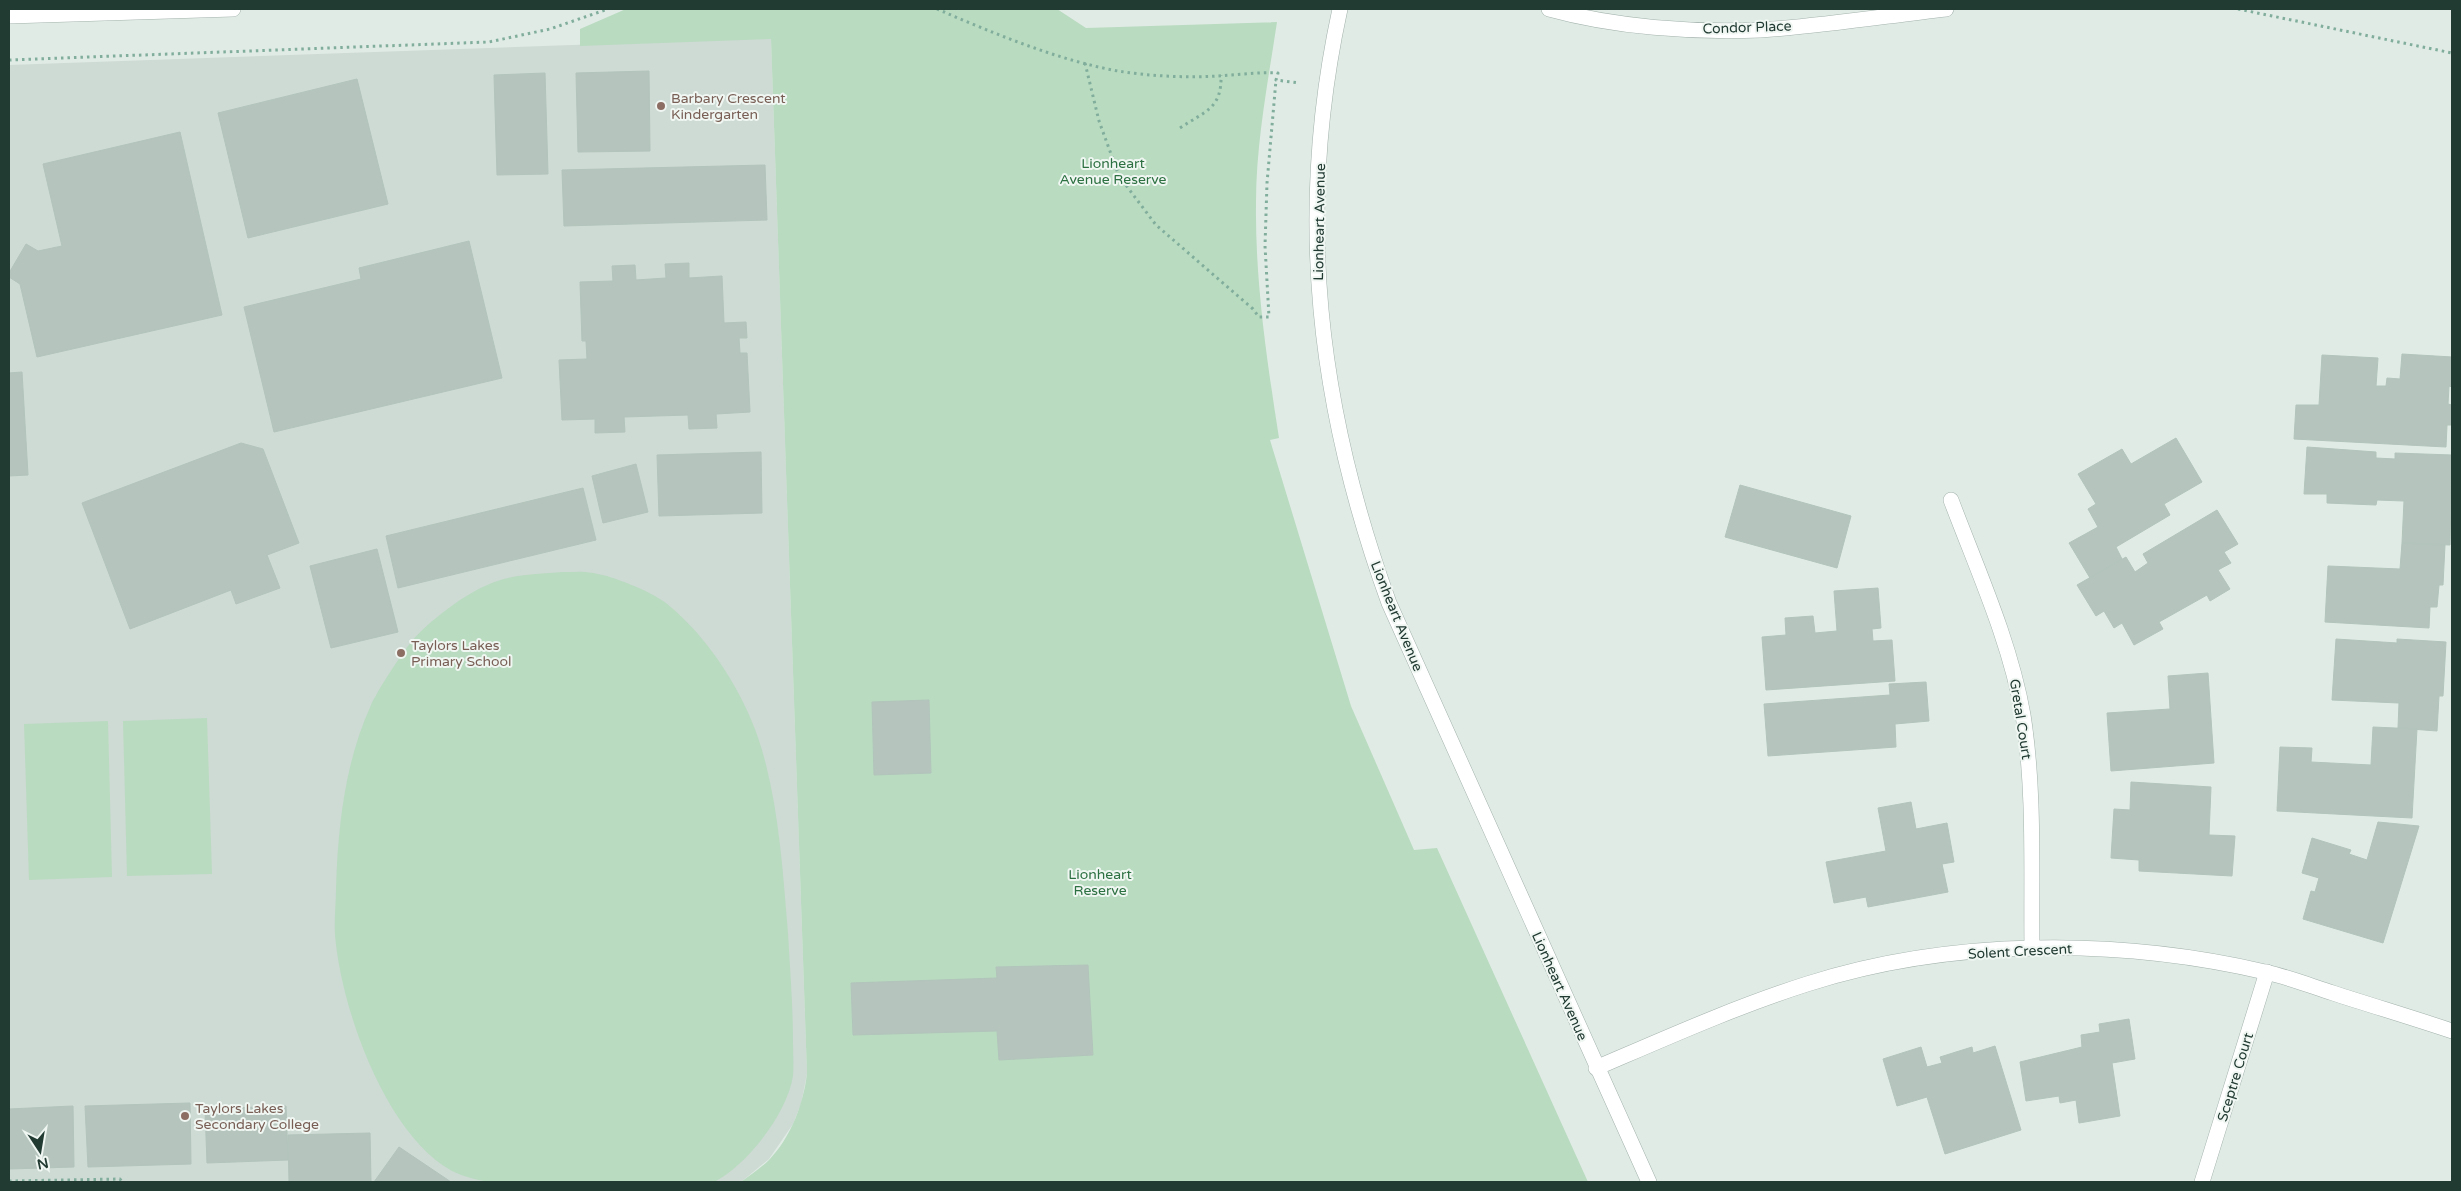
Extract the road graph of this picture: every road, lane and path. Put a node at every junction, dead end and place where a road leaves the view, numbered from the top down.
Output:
1 (233, 9) edge
2 (608, 9) edge
3 (937, 9) edge
4 (1340, 9) edge
5 (1549, 9) edge
6 (1946, 9) edge
7 (2238, 9) edge
8 (9, 16) edge
9 (2452, 53) edge
10 (9, 60) edge
11 (1085, 63) junction
12 (1221, 75) junction
13 (1276, 80) junction
14 (1326, 87) junction
15 (1180, 128) dead end
16 (1951, 500) dead end
17 (2032, 949) junction
18 (2268, 972) junction
19 (2451, 1026) edge
20 (1596, 1068) junction
21 (64, 1181) edge
22 (9, 1182) edge
23 (122, 1182) edge
24 (1649, 1182) edge
25 (2202, 1182) edge

1 - 8 street
2 - 10 path
3 - 11 path
4 - 14 street, Lionheart Avenue
5 - 6 street, Condor Place
7 - 9 path
11 - 12 path
11 - 13 path
12 - 13 path
12 - 15 path
13 - 14 path
14 - 20 street, Lionheart Avenue
16 - 17 street, Gretal Court
17 - 18 street, Solent Crescent
17 - 20 street, Solent Crescent
18 - 19 street, Solent Crescent
18 - 25 street, Sceptre Court
20 - 24 street, Lionheart Avenue
21 - 22 path
21 - 23 path

